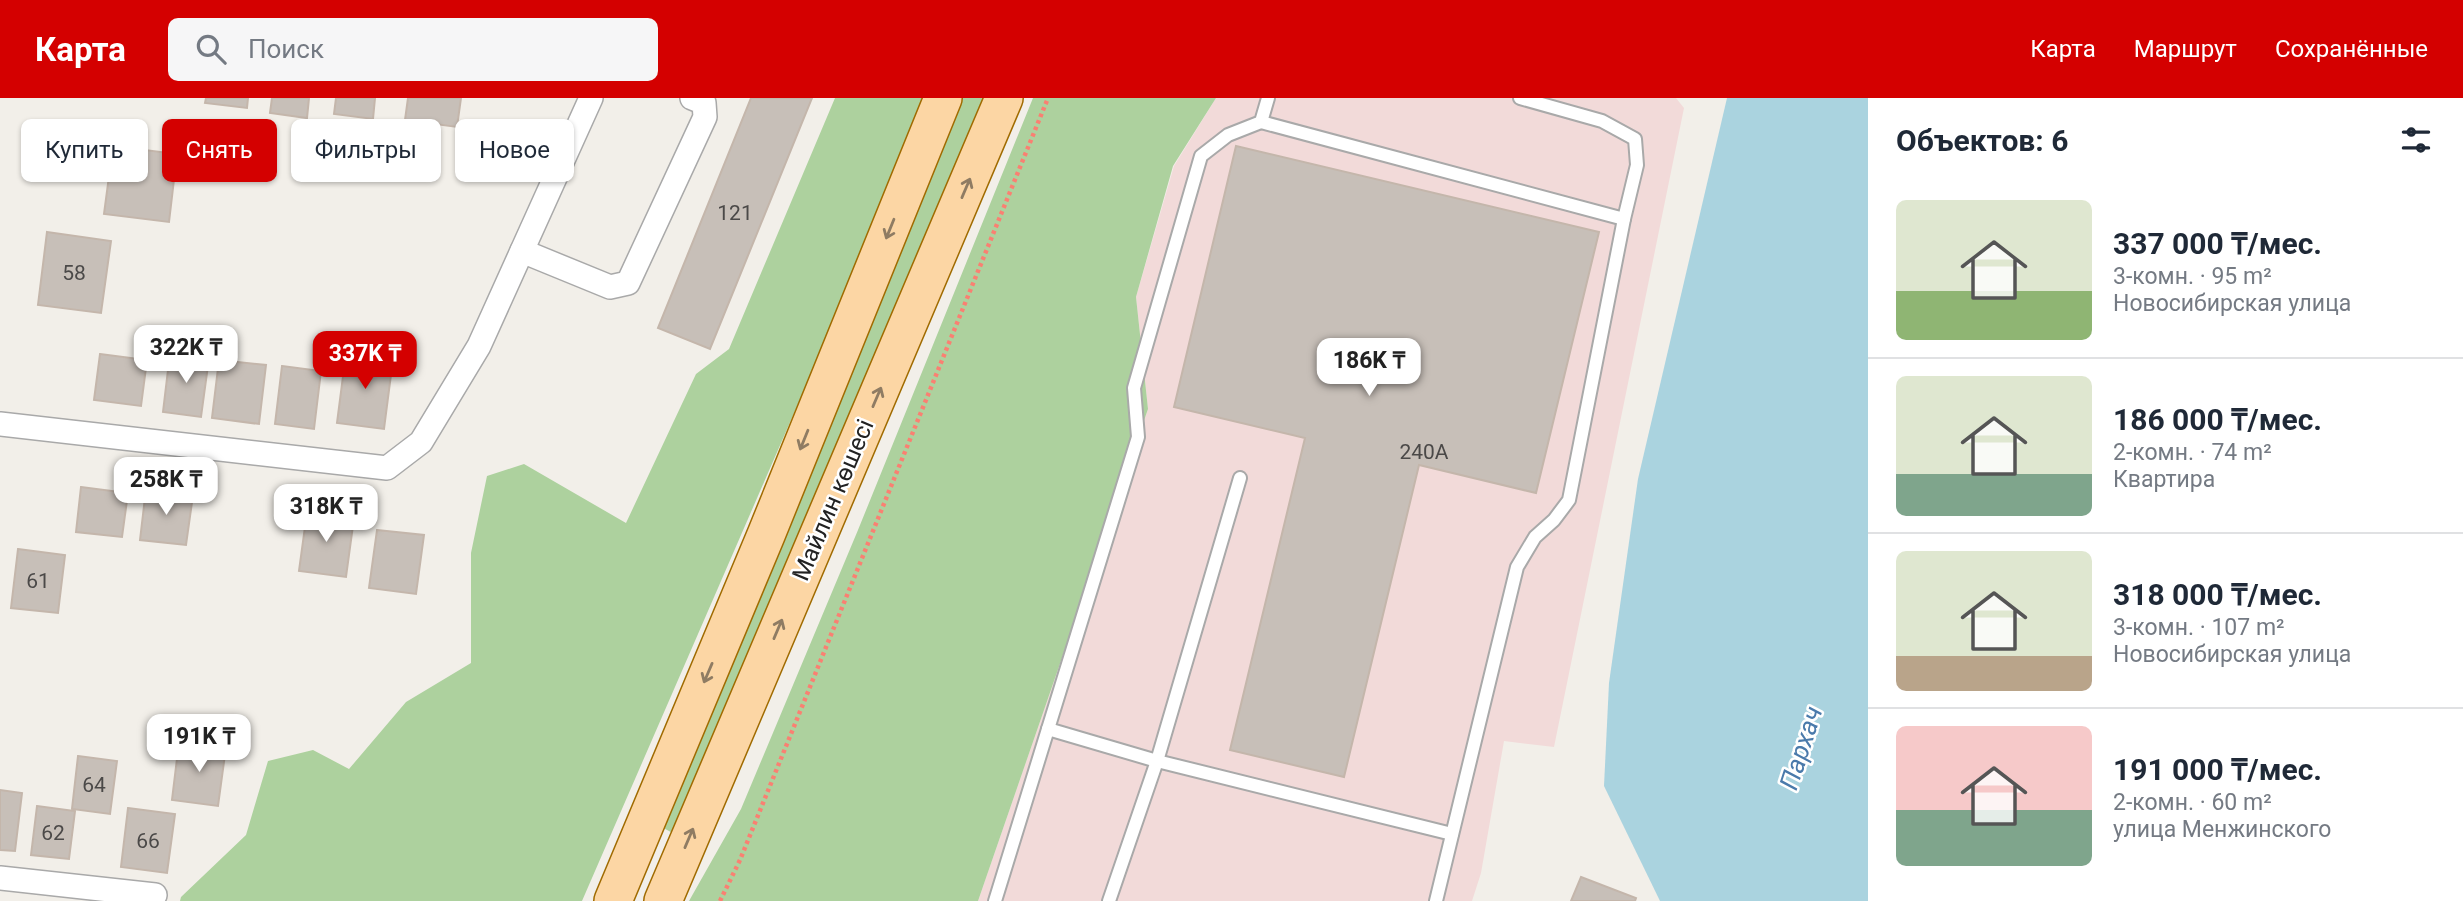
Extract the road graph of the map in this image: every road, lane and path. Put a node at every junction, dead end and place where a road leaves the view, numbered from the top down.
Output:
1 (591, 98) edge
2 (692, 98) edge
3 (943, 98) edge
4 (1004, 98) edge
5 (1048, 98) edge
6 (1268, 98) edge
7 (1520, 98) edge
8 (1261, 122) junction
9 (1624, 219) junction
10 (522, 251) junction
11 (0, 424) edge
12 (1240, 478) dead end
13 (1048, 729) junction
14 (1157, 761) junction
15 (1452, 834) junction
16 (0, 877) edge
17 (155, 895) dead end
18 (613, 901) edge
19 (663, 901) edge
20 (720, 901) edge
21 (995, 901) edge
22 (1109, 901) edge
23 (1436, 901) edge

1 - 10 street
2 - 10 street
3 -> 18 main road, Майлин көшесі
19 -> 4 main road, Майлин көшесі
5 - 20 path
6 - 8 lane
7 - 9 lane
8 - 9 lane
8 - 13 lane
9 - 15 lane
10 - 11 street
12 - 14 lane
13 - 14 lane
13 - 21 lane
14 - 15 lane
14 - 22 lane
15 - 23 lane
16 - 17 street

